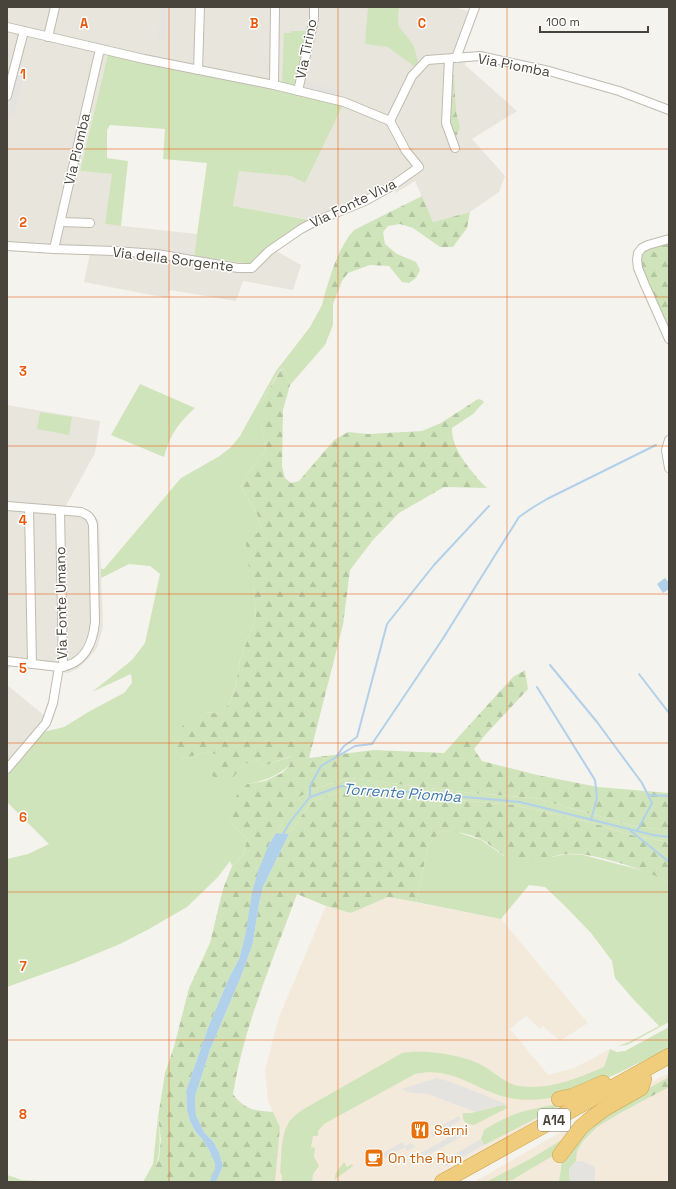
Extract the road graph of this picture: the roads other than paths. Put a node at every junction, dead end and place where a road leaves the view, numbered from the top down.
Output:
1 (55, 7) edge
2 (200, 7) edge
3 (275, 7) edge
4 (314, 7) edge
5 (475, 7) edge
6 (7, 27) edge
7 (24, 31) junction
8 (48, 37) junction
9 (100, 49) junction
10 (452, 59) junction
11 (198, 70) junction
12 (274, 85) junction
13 (298, 91) junction
14 (7, 96) edge
15 (669, 110) edge
16 (390, 121) junction
17 (455, 148) dead end
18 (61, 222) junction
19 (90, 223) dead end
20 (301, 229) joint
21 (669, 239) edge
22 (7, 246) edge
23 (54, 250) junction
24 (669, 339) edge
25 (669, 440) edge
26 (669, 468) edge
27 (7, 506) edge
28 (29, 508) junction
29 (60, 510) junction
30 (7, 661) edge
31 (32, 664) junction
32 (61, 667) junction
33 (7, 770) edge
34 (668, 1060) edge
35 (644, 1080) junction
36 (559, 1099) dead end
37 (560, 1155) dead end
38 (442, 1182) edge
39 (463, 1182) edge

1 - 8 street
2 - 11 street
3 - 12 street
4 - 13 street, Via Tirino
5 - 10 street
6 - 7 street
7 - 8 street
7 - 14 street
8 - 9 street
9 - 11 street
9 - 18 street, Via Piomba
10 - 15 street, Via Piomba
10 - 16 street, Via Piomba
10 - 17 street
11 - 12 street
12 - 13 street
13 - 16 street
16 - 20 street, Via Fonte Viva
18 - 19 street
18 - 23 street, Via Piomba
20 - 23 street, Via della Sorgente
21 - 24 street
22 - 23 street, Via della Sorgente
25 - 26 street
27 - 28 street
28 - 29 street
28 - 31 street
29 - 32 street, Via Fonte Umano
29 - 32 street
30 - 31 street, Via Fonte Umano
31 - 32 street, Via Fonte Umano
32 - 33 street
34 - 35 highway, A14
34 - 36 highway
34 - 38 highway, A14
35 - 37 highway
35 - 39 highway, A14

